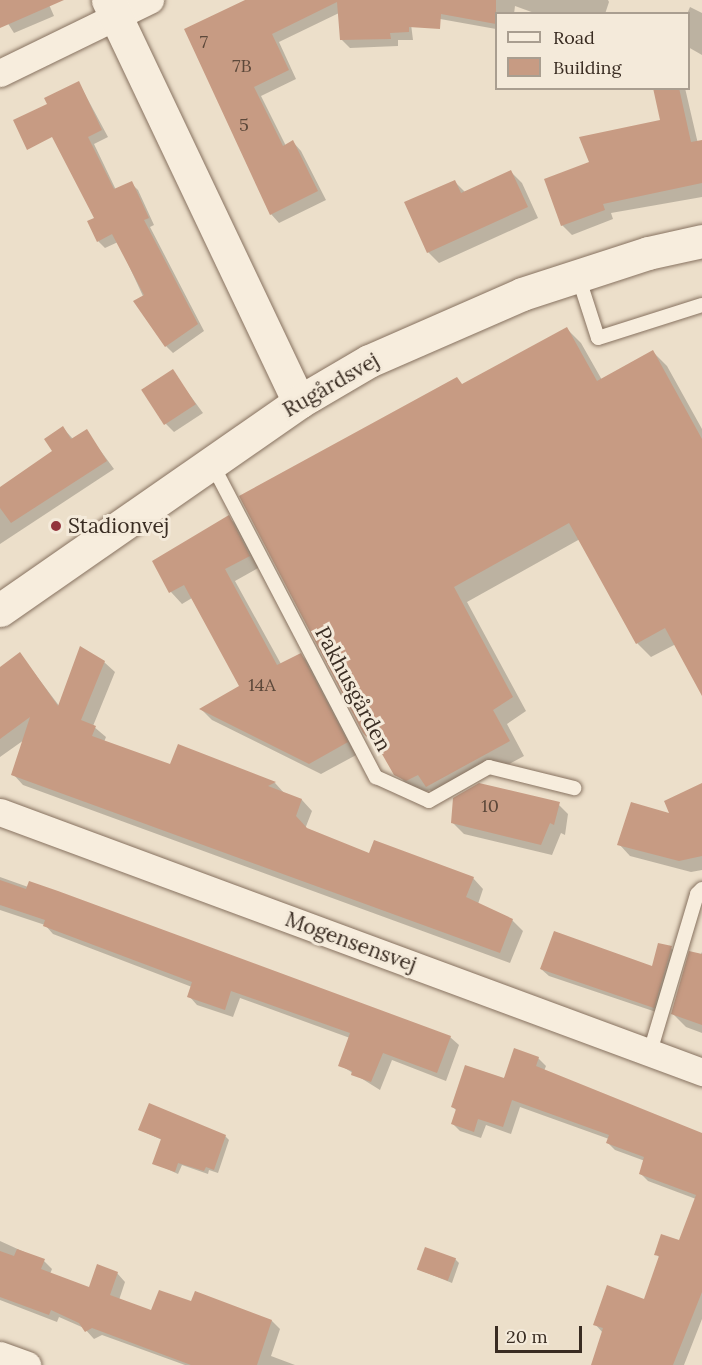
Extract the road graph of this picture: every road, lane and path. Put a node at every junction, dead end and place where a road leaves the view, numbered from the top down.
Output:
1 (150, 0) edge
2 (112, 9) edge
3 (0, 73) edge
4 (702, 241) edge
5 (578, 276) junction
6 (702, 305) edge
7 (299, 402) junction
8 (211, 462) junction
9 (0, 610) edge
10 (574, 788) dead end
11 (0, 812) edge
12 (702, 890) edge
13 (650, 1052) junction
14 (702, 1072) edge
15 (0, 1355) edge
16 (27, 1365) edge

1 - 2 street
2 - 3 street
2 - 7 street
4 - 5 street, Rugårdsvej
5 - 6 lane
5 - 7 street, Rugårdsvej
7 - 8 street, Rugårdsvej
8 - 9 street, Rugårdsvej
8 - 10 lane, Pakhusgården
11 - 13 street, Mogensensvej
12 - 13 lane
13 - 14 street, Mogensensvej
15 - 16 street

